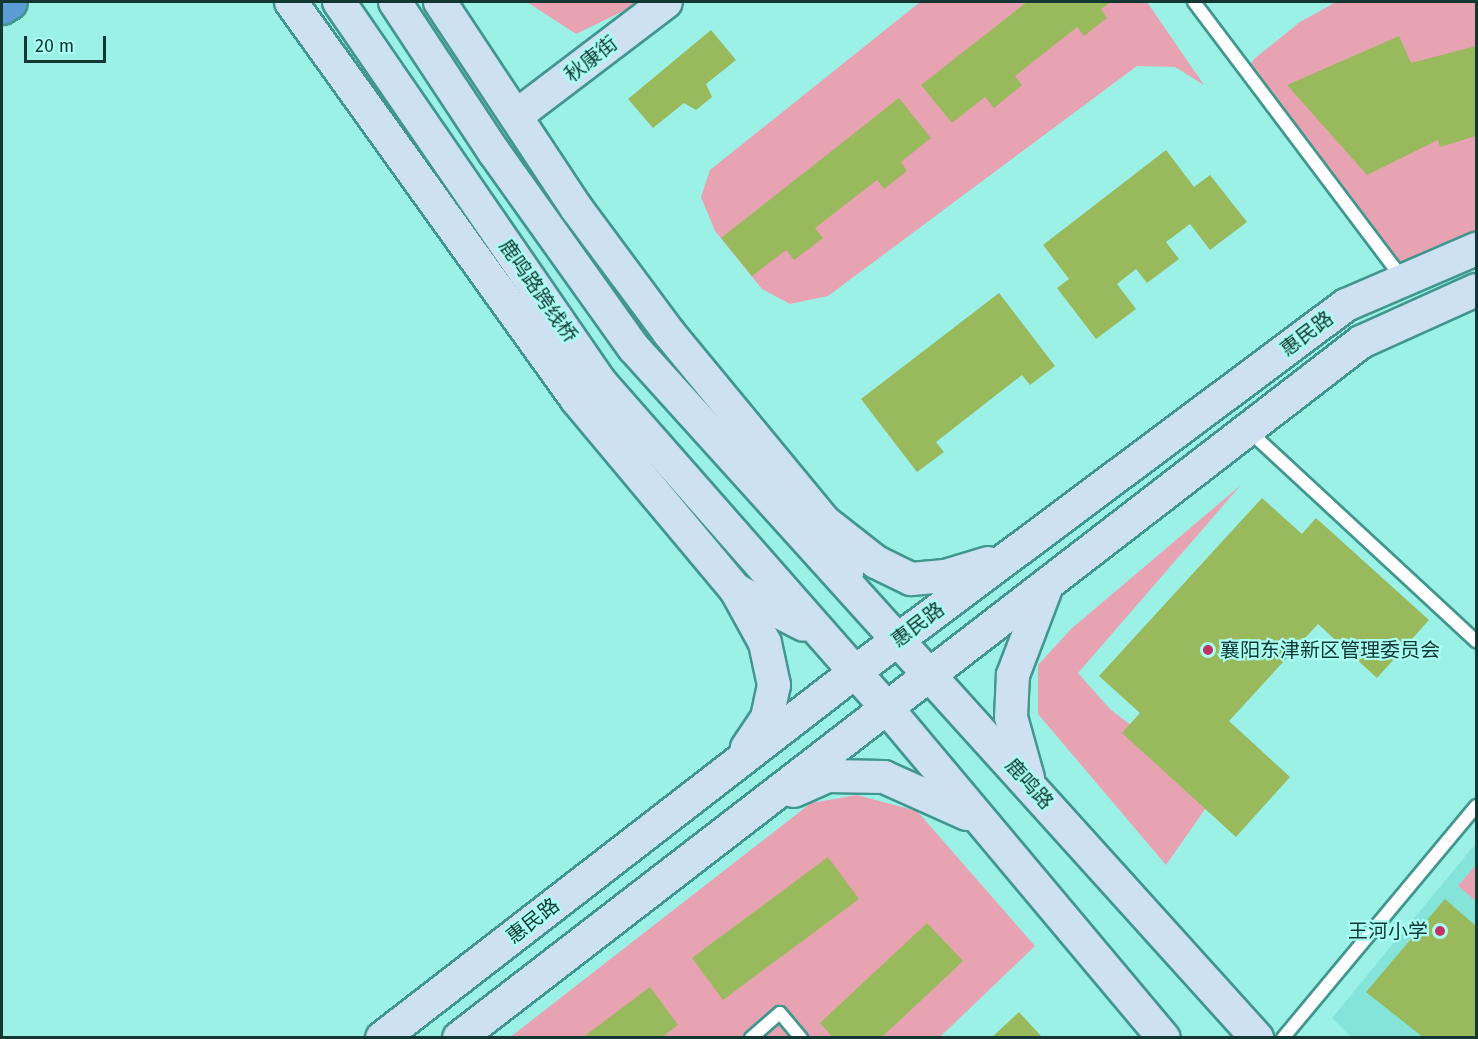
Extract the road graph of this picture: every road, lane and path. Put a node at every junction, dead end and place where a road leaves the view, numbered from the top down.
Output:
1 (10, 2) edge
2 (291, 2) edge
3 (339, 2) edge
4 (395, 2) edge
5 (440, 2) edge
6 (666, 2) edge
7 (1194, 2) edge
8 (2, 7) edge
9 (516, 116) junction
10 (1476, 249) edge
11 (1404, 280) junction
12 (1476, 290) edge
13 (1247, 429) junction
14 (812, 527) junction
15 (1009, 557) junction
16 (1049, 582) junction
17 (736, 590) junction
18 (819, 633) junction
19 (898, 640) junction
20 (1476, 641) edge
21 (855, 672) junction
22 (930, 674) junction
23 (886, 707) junction
24 (737, 763) junction
25 (1030, 785) junction
26 (760, 805) junction
27 (1476, 806) edge
28 (984, 823) junction
29 (382, 1038) edge
30 (459, 1038) edge
31 (751, 1038) edge
32 (801, 1038) edge
33 (1164, 1038) edge
34 (1257, 1038) edge
35 (1283, 1038) edge

1 - 8 highway
2 - 17 main road
3 - 18 main road, 鹿鸣路跨线桥
4 - 14 main road
5 - 9 main road
6 - 9 main road, 秋康街
7 - 11 lane
9 - 14 main road
10 - 11 main road, 惠民路
11 - 15 main road, 惠民路
12 - 13 main road, 惠民路
13 - 16 main road, 惠民路
13 - 20 lane
14 - 15 main road
14 - 19 main road, 鹿鸣路
15 - 19 main road, 惠民路
16 - 22 main road, 惠民路
16 - 25 main road
17 - 18 main road
17 - 24 main road
18 - 21 main road
19 - 21 main road, 惠民路
19 - 22 main road, 鹿鸣路
21 - 23 main road
21 - 24 main road, 惠民路
22 - 23 main road, 惠民路
22 - 25 main road, 鹿鸣路
23 - 26 main road, 惠民路
23 - 28 main road
24 - 29 main road, 惠民路
25 - 34 main road, 鹿鸣路
26 - 28 main road
26 - 30 main road, 惠民路
27 - 35 lane
28 - 33 main road
31 - 32 lane

